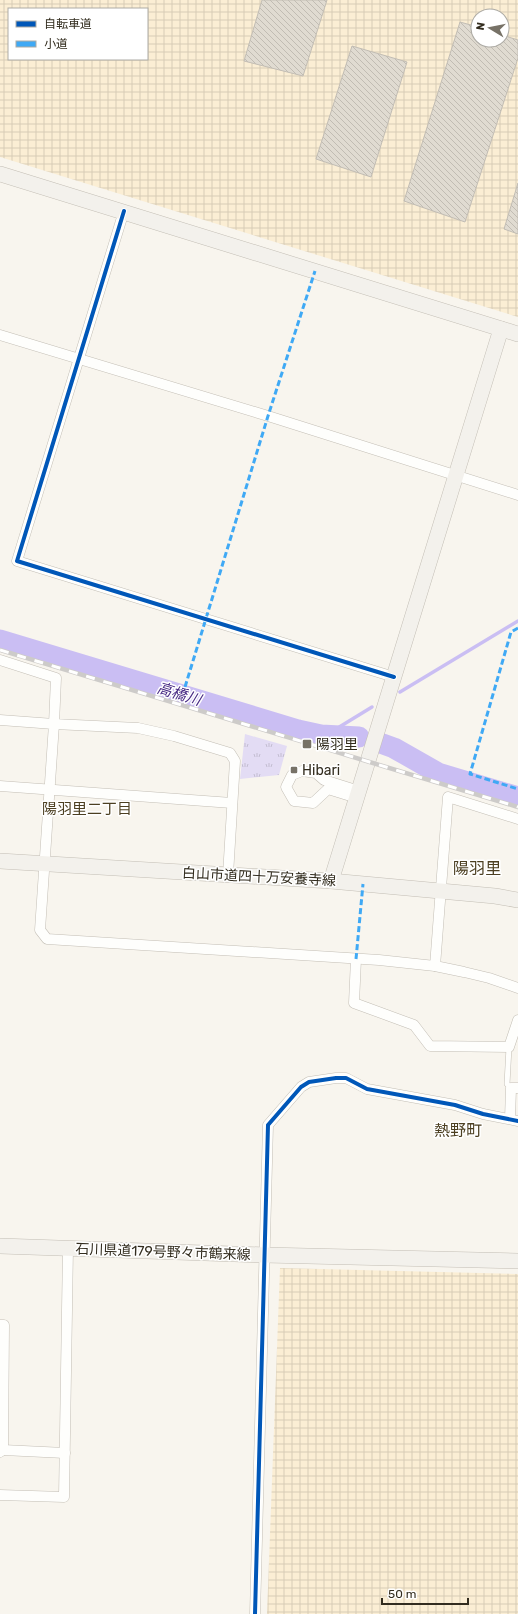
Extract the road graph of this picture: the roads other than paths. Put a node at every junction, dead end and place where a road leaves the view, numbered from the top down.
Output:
1 (0, 174) edge
2 (124, 211) junction
3 (501, 329) junction
4 (0, 334) edge
5 (518, 334) edge
6 (79, 359) junction
7 (456, 475) junction
8 (518, 495) edge
9 (0, 660) edge
10 (394, 677) junction
11 (0, 720) edge
12 (54, 724) junction
13 (0, 786) edge
14 (48, 790) junction
15 (358, 794) junction
16 (232, 803) junction
17 (518, 819) edge
18 (0, 861) edge
19 (43, 864) junction
20 (228, 875) junction
21 (331, 881) junction
22 (441, 890) junction
23 (518, 900) edge
24 (356, 958) junction
25 (435, 966) junction
26 (518, 988) edge
27 (518, 1020) edge
28 (509, 1047) junction
29 (514, 1088) edge
30 (514, 1120) edge
31 (0, 1246) edge
32 (68, 1248) junction
33 (265, 1255) junction
34 (518, 1261) edge
35 (0, 1325) edge
36 (2, 1390) edge
37 (1, 1451) edge
38 (65, 1453) junction
39 (0, 1495) edge
40 (255, 1614) edge

1 - 2 street
2 - 3 street
2 - 6 street
3 - 5 street
3 - 7 street
4 - 6 street
6 - 7 street
6 - 10 street
7 - 8 street
7 - 10 street
9 - 12 street
10 - 15 street
11 - 12 street
12 - 14 street
12 - 16 street
13 - 14 street
14 - 16 street
14 - 19 street
15 - 15 street
15 - 21 street
16 - 20 street
17 - 22 street
18 - 19 street, 白山市道四十万安養寺線
19 - 20 street, 白山市道四十万安養寺線
19 - 24 street
20 - 21 street, 白山市道四十万安養寺線
21 - 22 street, 白山市道四十万安養寺線
22 - 23 street, 白山市道四十万安養寺線
22 - 25 street
24 - 25 street
24 - 28 street
25 - 26 street
27 - 28 street
28 - 29 lane
29 - 30 street
30 - 33 street
31 - 32 street, 石川県道179号野々市鶴来線
32 - 33 street, 石川県道179号野々市鶴来線
32 - 38 street
33 - 34 street, 石川県道179号野々市鶴来線
33 - 40 street
35 - 36 street
36 - 37 street
37 - 38 street
38 - 39 street

